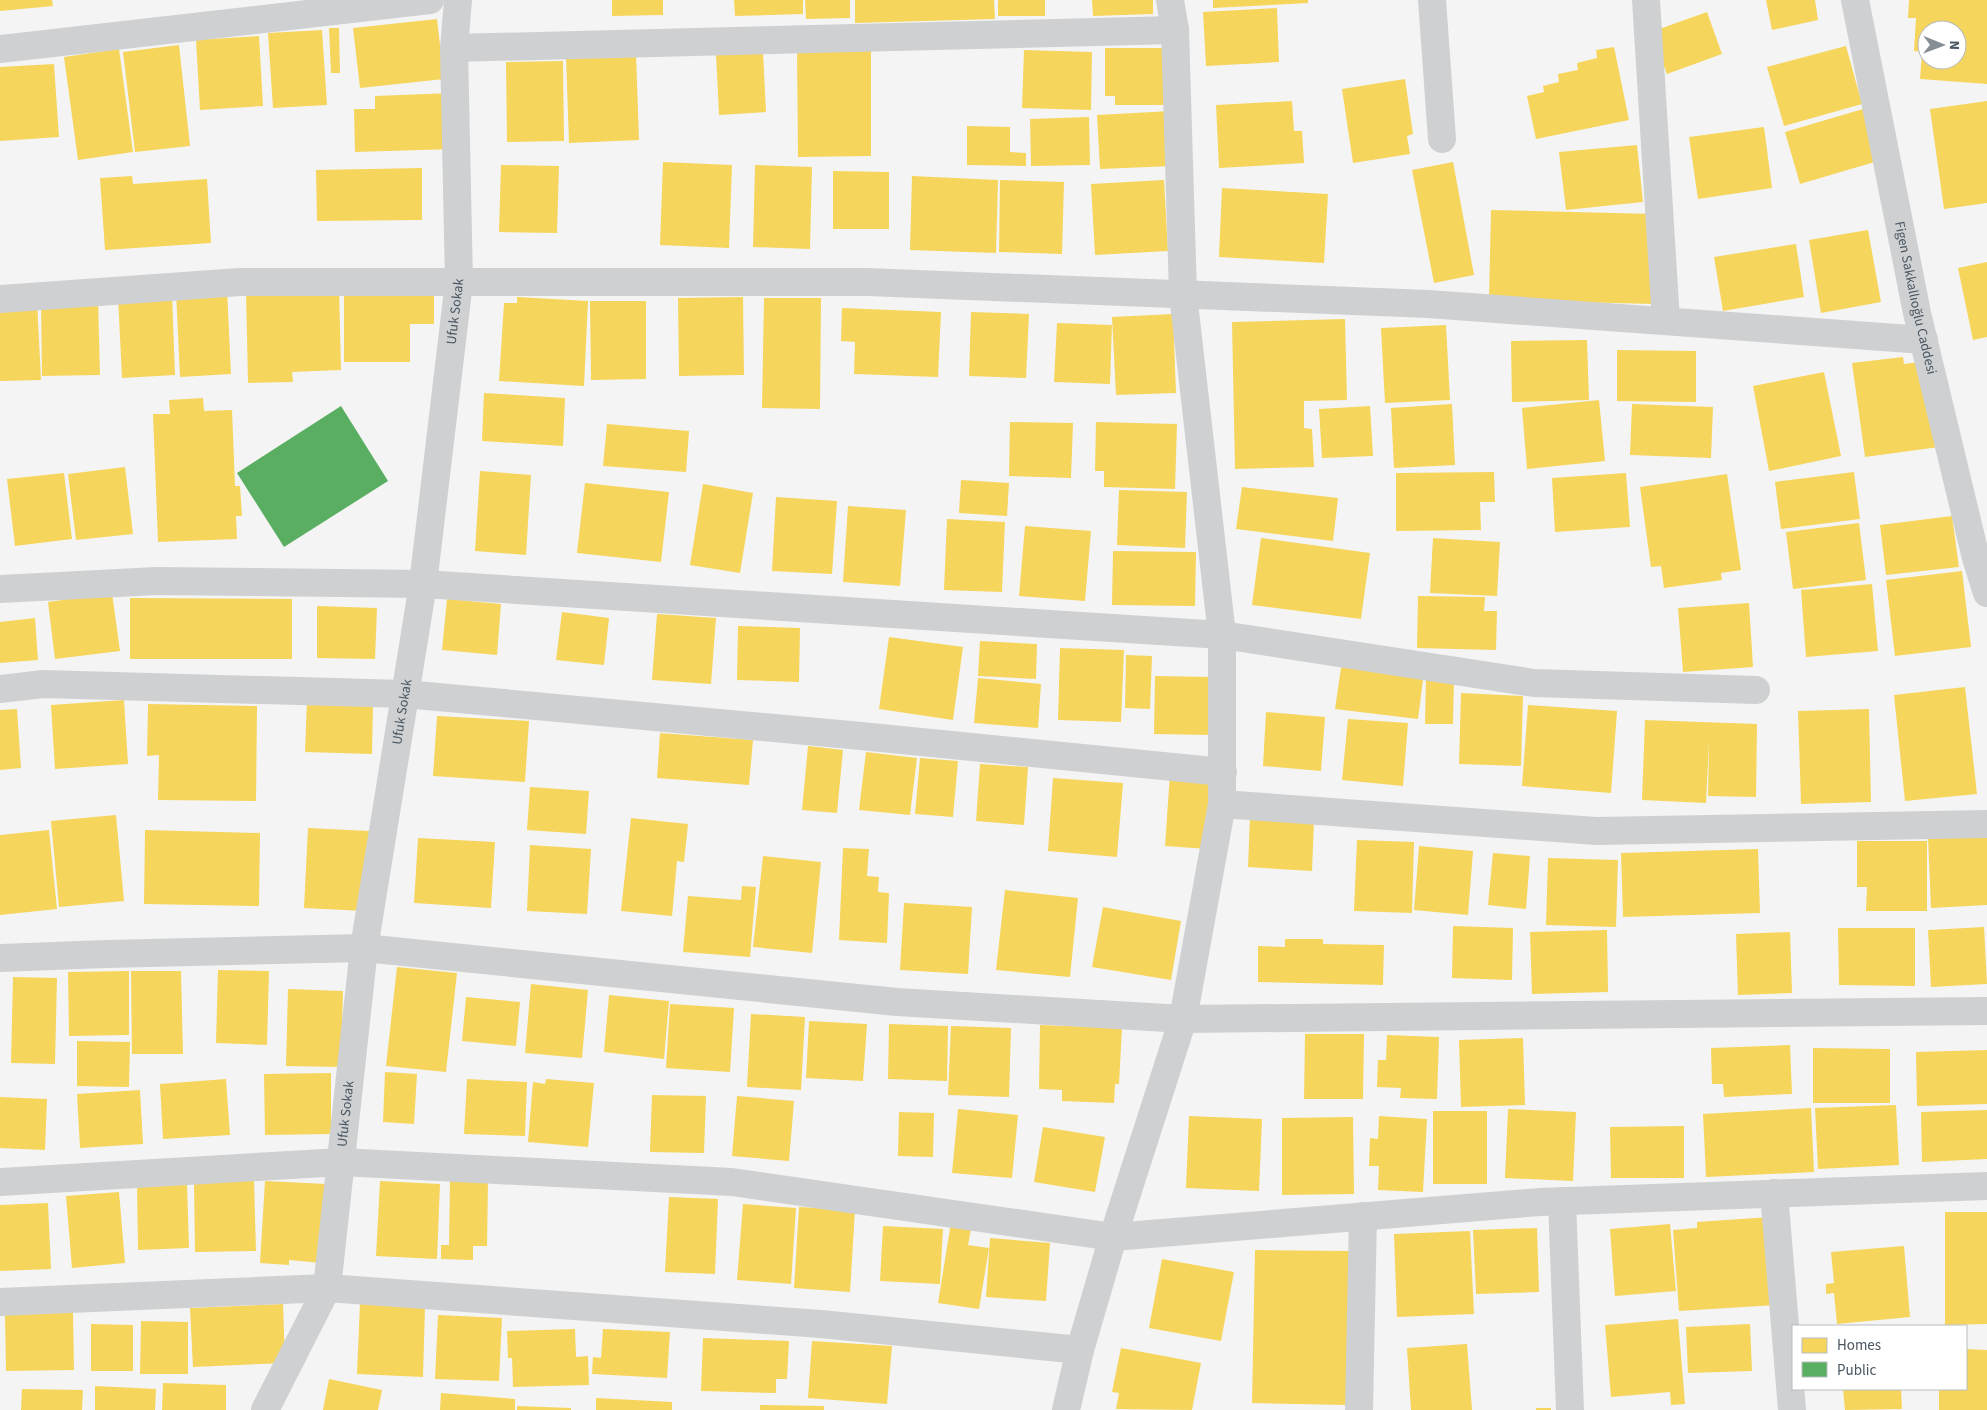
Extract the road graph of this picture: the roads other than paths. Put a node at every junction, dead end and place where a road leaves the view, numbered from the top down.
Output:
1 (430, 0) edge
2 (458, 0) edge
3 (1170, 0) edge
4 (1432, 0) edge
5 (1646, 0) edge
6 (1855, 0) edge
7 (1175, 30) junction
8 (454, 48) junction
9 (0, 49) edge
10 (1442, 139) dead end
11 (460, 282) junction
12 (1184, 294) junction
13 (0, 299) edge
14 (1666, 321) junction
15 (1924, 340) junction
16 (1981, 557) edge
17 (423, 584) junction
18 (0, 589) edge
19 (1987, 593) edge
20 (1222, 635) junction
21 (0, 689) edge
22 (1756, 690) dead end
23 (405, 694) junction
24 (1223, 772) junction
25 (1222, 804) junction
26 (1987, 824) edge
27 (364, 948) junction
28 (0, 958) edge
29 (1987, 1011) edge
30 (1183, 1019) junction
31 (341, 1162) junction
32 (0, 1182) edge
33 (1987, 1186) edge
34 (1774, 1193) junction
35 (1562, 1201) junction
36 (1363, 1216) junction
37 (1113, 1237) junction
38 (327, 1288) junction
39 (0, 1302) edge
40 (1080, 1350) junction
41 (265, 1410) edge
42 (1066, 1410) edge
43 (1359, 1410) edge
44 (1570, 1410) edge
45 (1792, 1410) edge

1 - 9 street
2 - 8 street, Ufuk Sokak
3 - 7 street
4 - 10 street
5 - 14 street
6 - 15 street, Figen Sakkallıoğlu Caddesi
7 - 8 street
7 - 12 street
8 - 11 street, Ufuk Sokak
11 - 12 street
11 - 13 street
11 - 17 street, Ufuk Sokak
12 - 14 street
12 - 20 street
14 - 15 street
15 - 16 street, Figen Sakkallıoğlu Caddesi
16 - 19 street, Figen Sakkallıoğlu Caddesi
17 - 18 street
17 - 20 street
17 - 23 street, Ufuk Sokak
20 - 22 street
20 - 24 street
21 - 23 street
23 - 24 street
23 - 27 street, Ufuk Sokak
24 - 25 street
25 - 26 street
25 - 30 street
27 - 28 street
27 - 30 street
27 - 31 street, Ufuk Sokak
29 - 30 street
30 - 37 street
31 - 32 street
31 - 37 street
31 - 38 street, Ufuk Sokak
33 - 34 street
34 - 35 street
34 - 45 street
35 - 36 street
35 - 44 street
36 - 37 street
36 - 43 street
37 - 40 street
38 - 39 street
38 - 40 street
38 - 41 street, Ufuk Sokak
40 - 42 street

